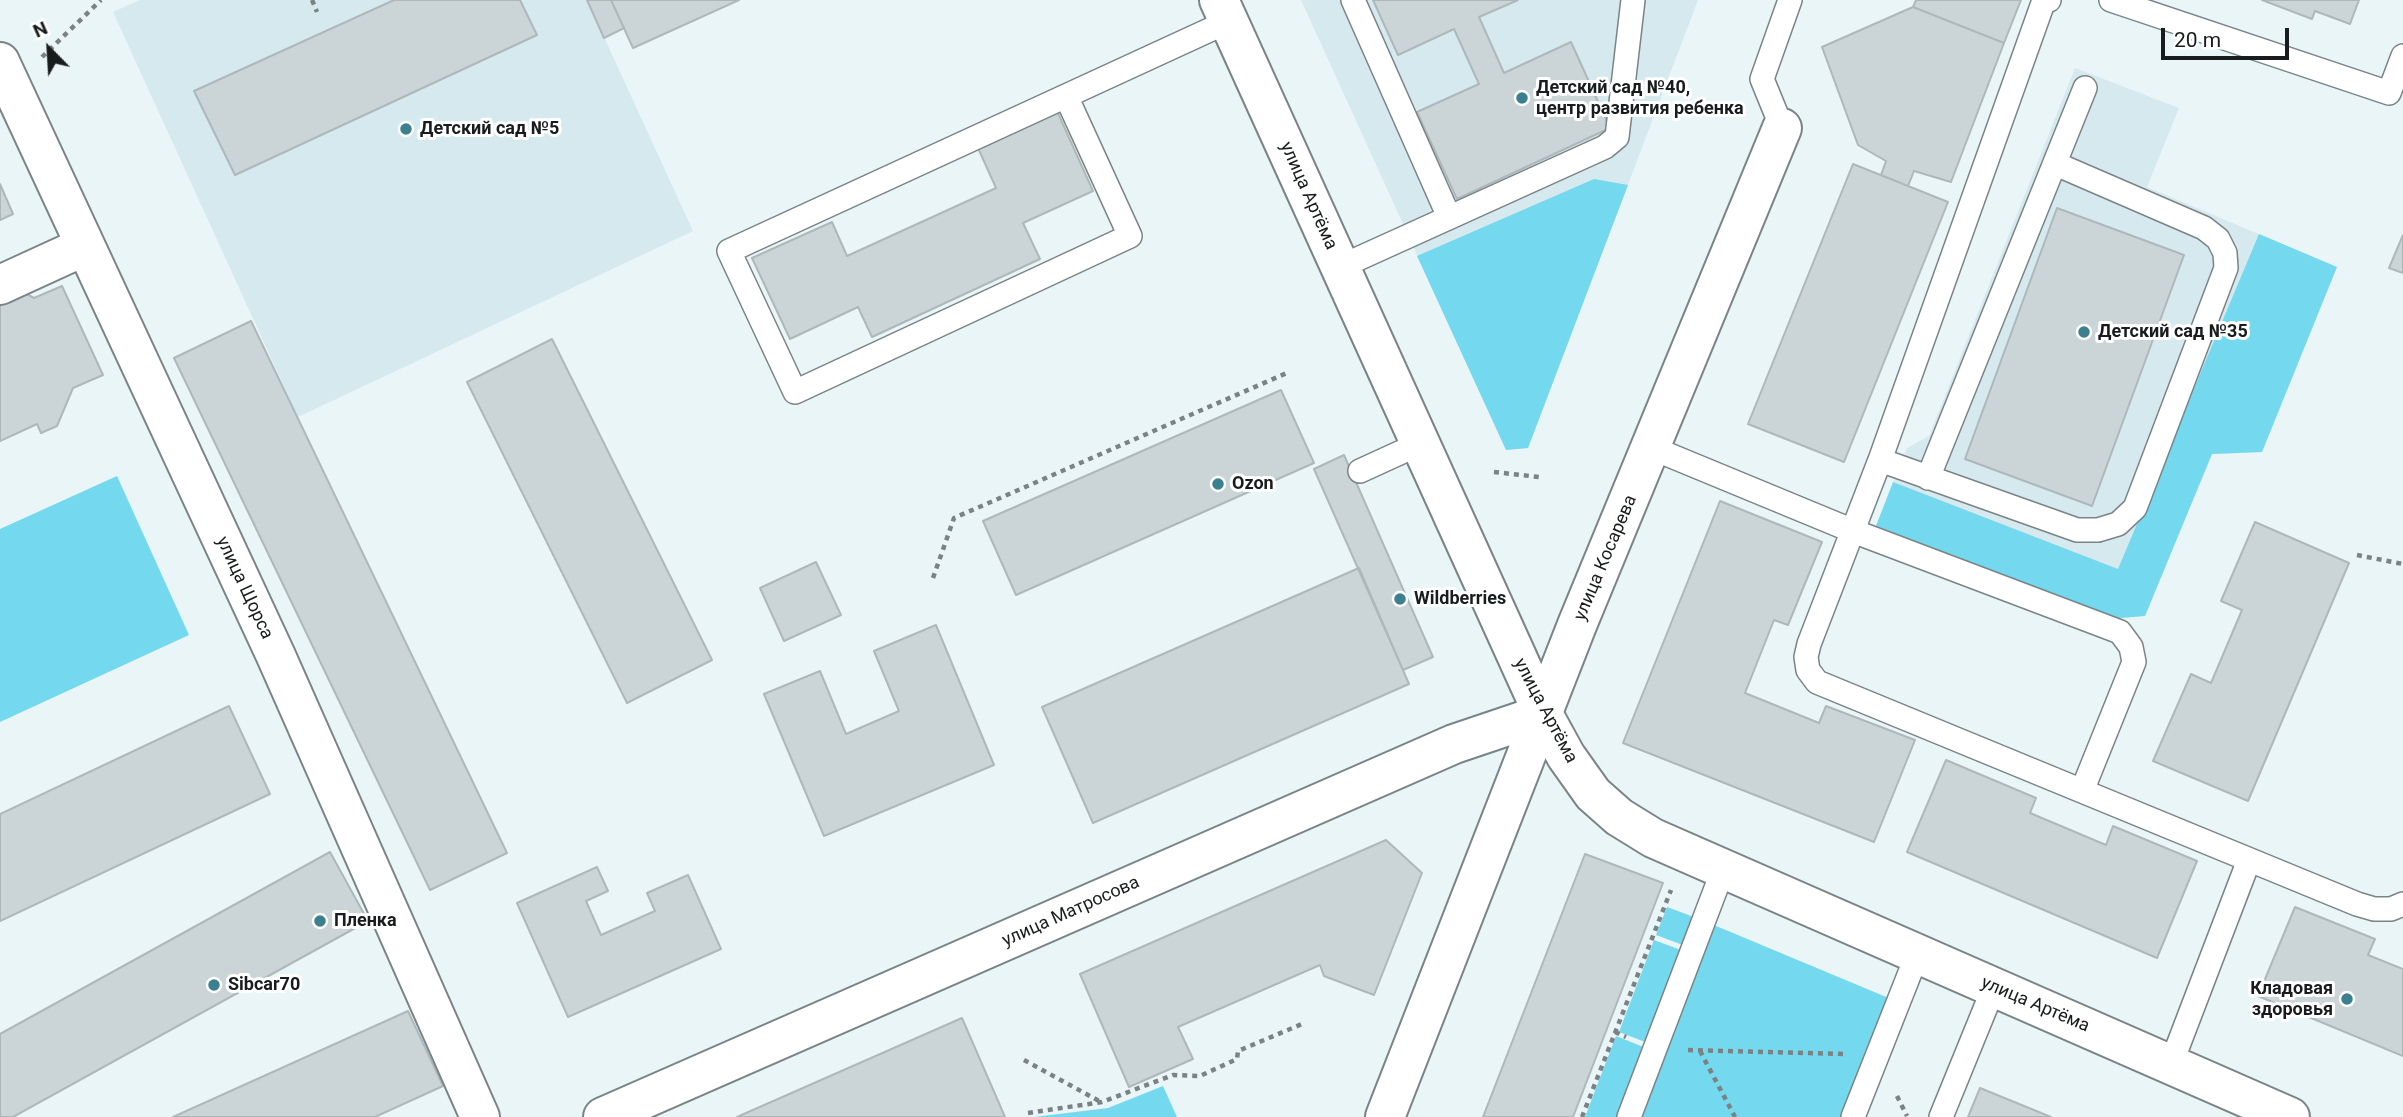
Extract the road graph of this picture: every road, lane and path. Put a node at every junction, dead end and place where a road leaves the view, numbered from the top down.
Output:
1 (101, 0) edge
2 (312, 0) edge
3 (1353, 0) edge
4 (1633, 0) edge
5 (1790, 0) edge
6 (2049, 0) edge
7 (2111, 0) edge
8 (1224, 11) edge
9 (317, 12) dead end
10 (2403, 56) edge
11 (6, 74) edge
12 (2084, 88) dead end
13 (1066, 96) junction
14 (1782, 128) joint
15 (2056, 164) junction
16 (1449, 216) junction
17 (85, 246) junction
18 (1340, 267) junction
19 (0, 285) edge
20 (1289, 372) dead end
21 (1419, 444) junction
22 (1652, 448) junction
23 (1880, 460) junction
24 (1360, 471) dead end
25 (1494, 472) dead end
26 (1539, 477) dead end
27 (1928, 478) junction
28 (1853, 531) junction
29 (2357, 555) dead end
30 (2403, 564) edge
31 (933, 578) dead end
32 (1543, 714) junction
33 (2082, 791) junction
34 (2249, 860) junction
35 (1723, 870) junction
36 (1673, 884) dead end
37 (2403, 904) edge
38 (1917, 955) junction
39 (1994, 988) junction
40 (1302, 1024) dead end
41 (1655, 1048) junction
42 (1700, 1051) junction
43 (1878, 1055) junction
44 (1024, 1060) dead end
45 (2171, 1064) junction
46 (1102, 1102) junction
47 (1028, 1114) dead end
48 (480, 1117) edge
49 (603, 1117) edge
50 (1385, 1117) edge
51 (1582, 1117) edge
52 (1629, 1117) edge
53 (1735, 1117) edge
54 (1853, 1117) edge
55 (1907, 1117) edge
56 (1941, 1117) edge
57 (2290, 1117) edge

1 - 11 path
2 - 9 path
3 - 16 lane
4 - 16 lane
5 - 14 lane, улица Косарева
6 - 23 lane
7 - 10 lane
8 - 13 lane
8 - 18 street, улица Артёма
11 - 17 street, улица Щорса
12 - 15 lane
13 - 13 lane
14 - 22 street, улица Косарева
15 - 27 lane
15 - 27 lane
16 - 18 lane
17 - 19 street
17 - 48 street, улица Щорса
18 - 21 street, улица Артёма
20 - 31 path
21 - 24 lane
21 - 32 street, улица Артёма
22 - 28 lane
22 - 32 street, улица Косарева
23 - 27 lane
23 - 28 lane
25 - 26 path
28 - 33 lane
28 - 33 lane
29 - 30 path
32 - 35 street, улица Артёма
32 - 49 street, улица Матросова
32 - 50 street, улица Косарева
33 - 34 lane
34 - 37 lane
34 - 45 lane
35 - 38 street, улица Артёма
35 - 41 lane
36 - 51 path
38 - 39 street, улица Артёма
38 - 43 lane
39 - 45 street, улица Артёма
39 - 56 lane
40 - 46 path
41 - 42 path
41 - 52 lane
42 - 43 path
42 - 53 path
43 - 54 lane
43 - 55 path
44 - 46 path
45 - 57 street, улица Артёма
46 - 47 path

